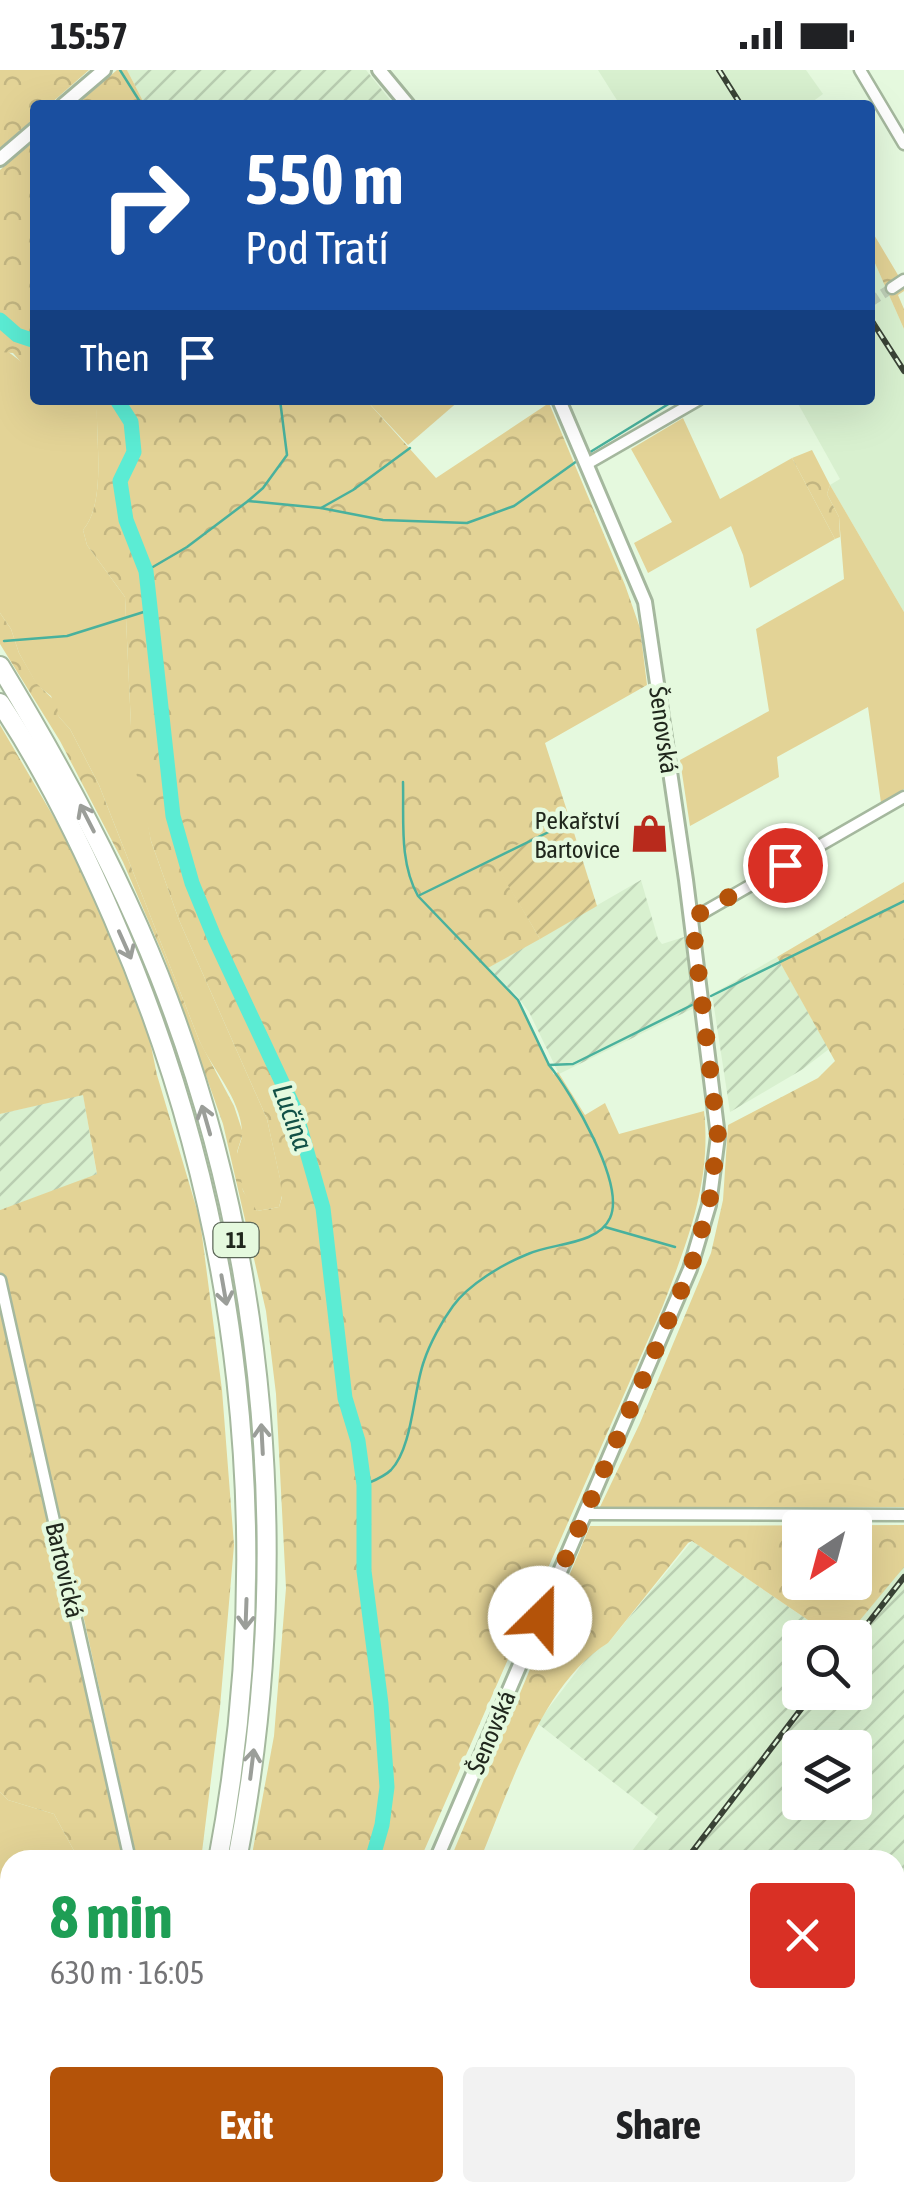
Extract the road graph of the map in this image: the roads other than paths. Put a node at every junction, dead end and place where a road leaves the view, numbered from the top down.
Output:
1 (104, 70) edge
2 (380, 70) edge
3 (860, 70) edge
4 (69, 100) edge
5 (404, 100) edge
6 (30, 132) edge
7 (904, 144) edge
8 (0, 158) edge
9 (904, 280) edge
10 (892, 288) tunnel mouth
11 (561, 405) edge
12 (689, 405) edge
13 (587, 464) junction
14 (0, 666) edge
15 (0, 703) edge
16 (904, 797) edge
17 (692, 918) junction
18 (0, 1280) edge
19 (585, 1514) junction
20 (904, 1514) edge
21 (128, 1850) edge
22 (219, 1850) edge
23 (238, 1850) edge
24 (440, 1850) edge

1 - 4 street
2 - 5 street
3 - 7 street
6 - 8 street
9 - 10 street
11 - 13 street, Šenovská
12 - 13 street
13 - 17 street, Šenovská
23 -> 14 highway, 11
15 -> 22 highway, 11
16 - 17 street
17 - 19 street, Šenovská
18 - 21 street, Bartovická
19 - 20 street
19 - 24 street, Šenovská

